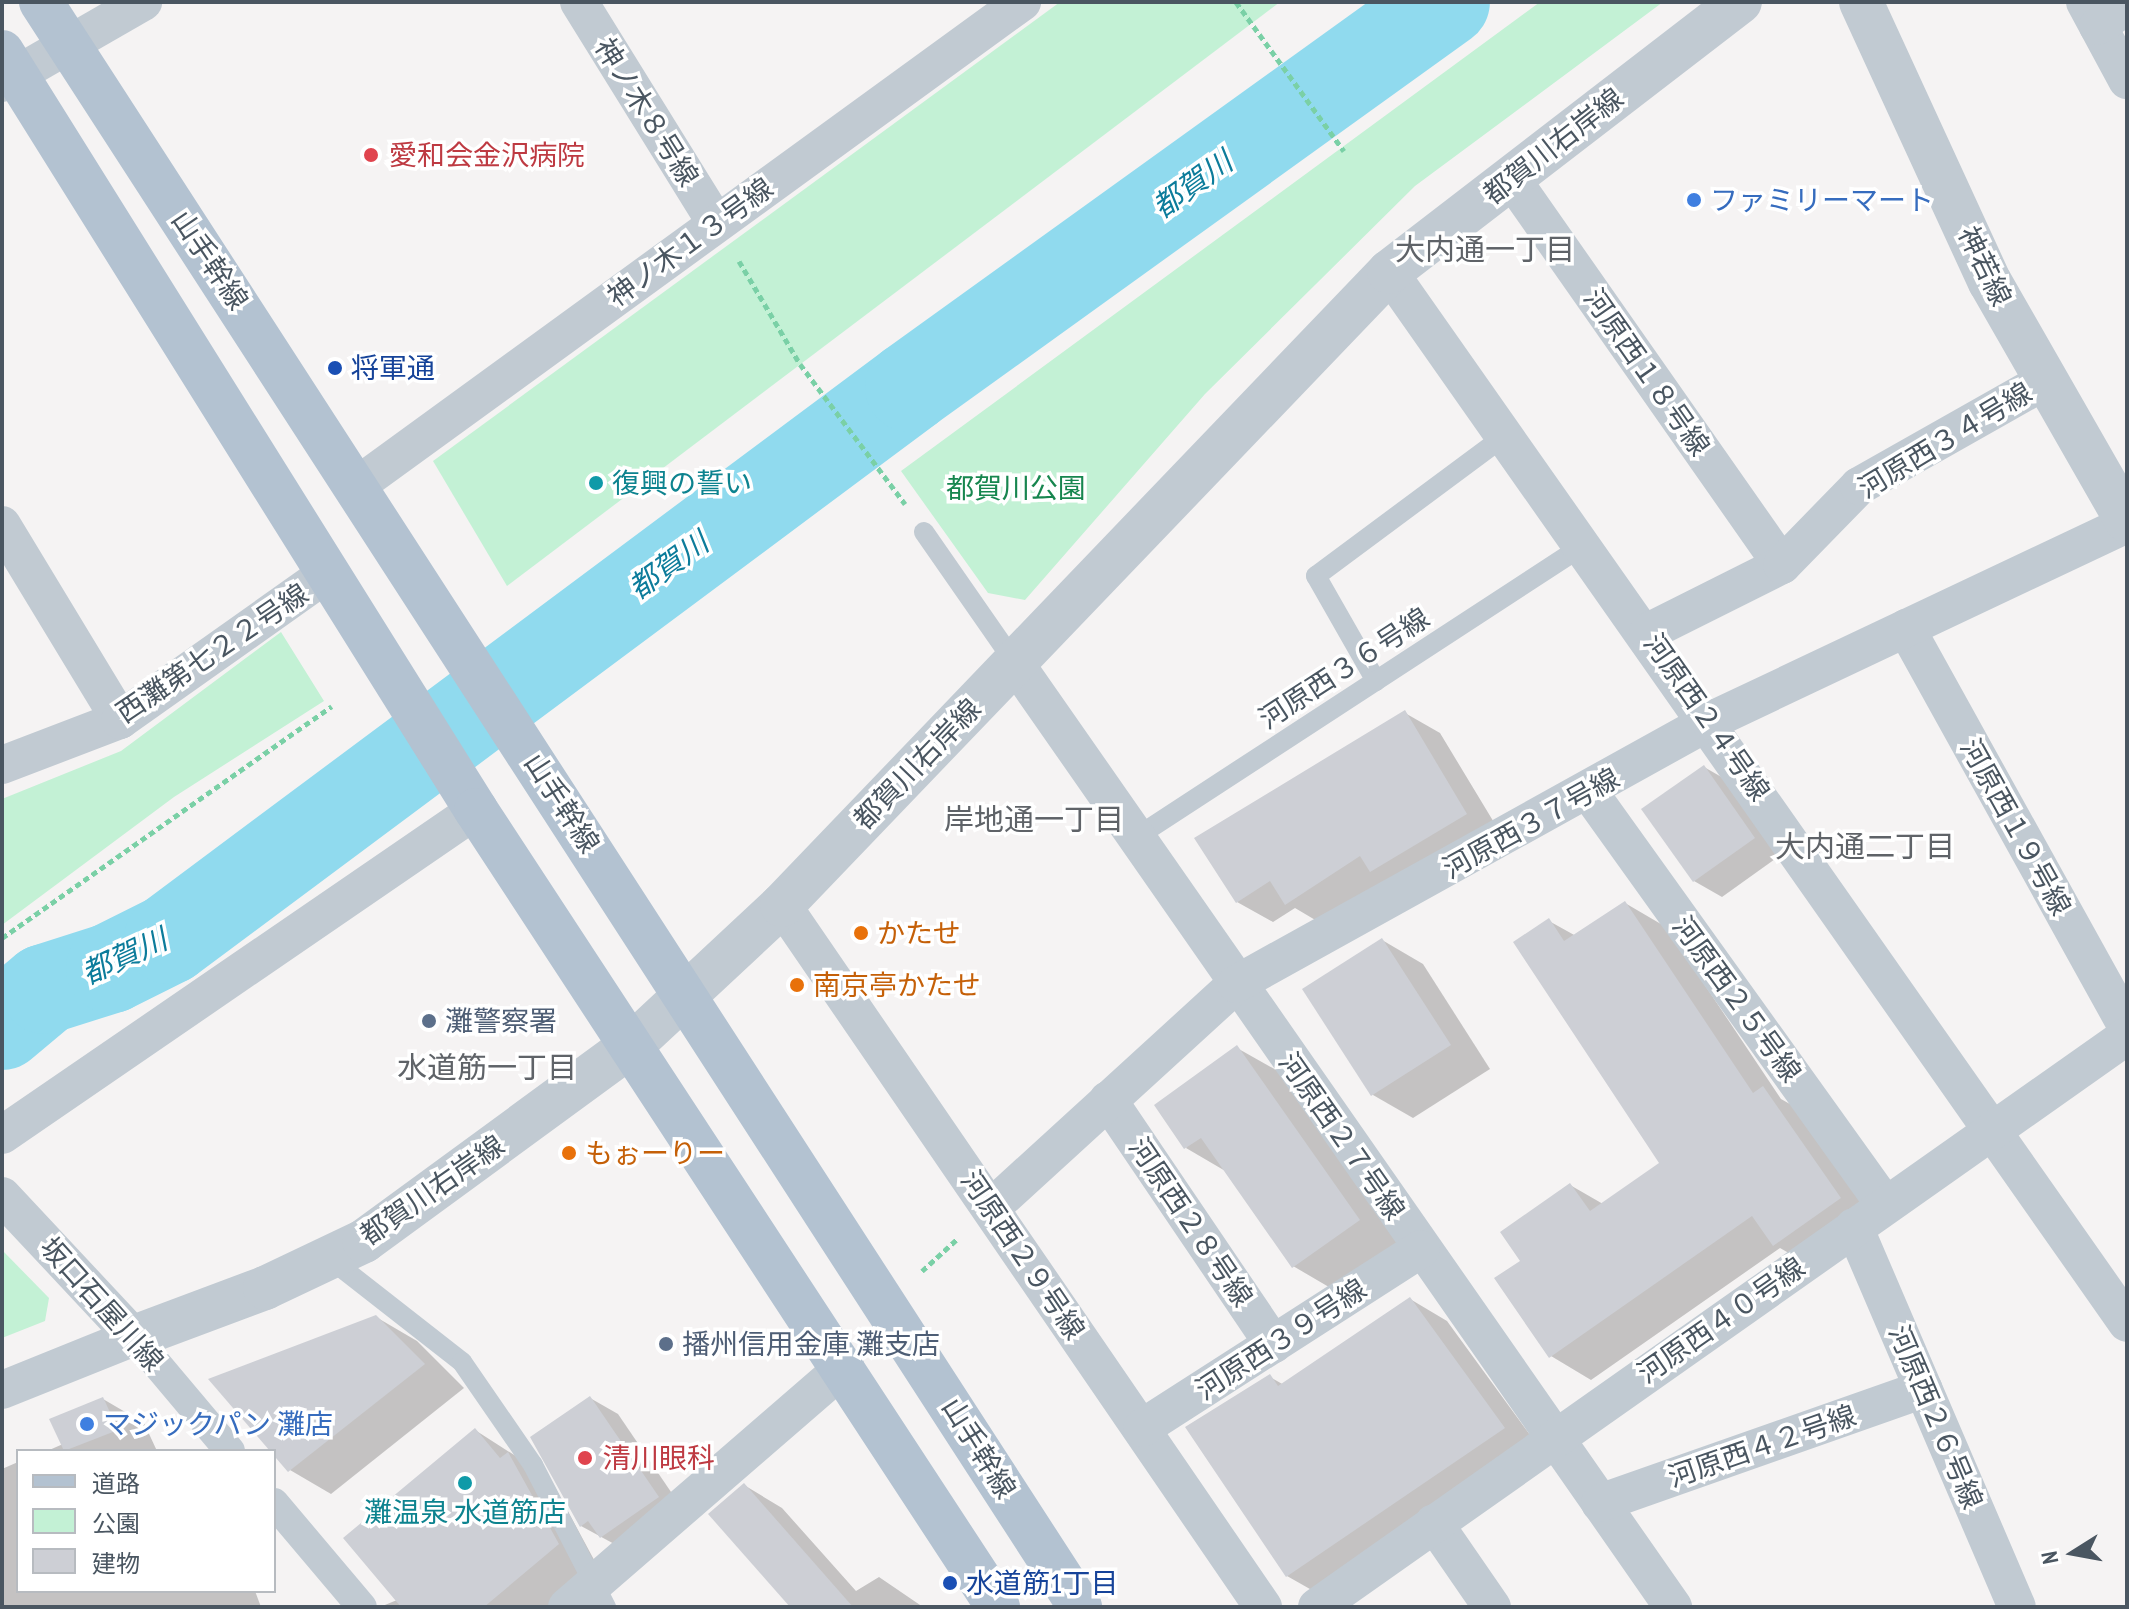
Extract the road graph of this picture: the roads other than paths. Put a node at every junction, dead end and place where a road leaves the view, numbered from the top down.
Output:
1 (41, 2) edge
2 (143, 2) edge
3 (579, 2) edge
4 (1022, 2) edge
5 (1740, 2) edge
6 (1861, 2) edge
7 (2103, 11) edge
8 (69, 48) junction
9 (7, 70) edge
10 (2127, 80) edge
11 (1511, 178) junction
12 (716, 223) junction
13 (1389, 272) junction
14 (2046, 380) junction
15 (1506, 435) junction
16 (359, 484) junction
17 (2127, 523) edge
18 (2, 525) edge
19 (924, 532) dead end
20 (1584, 545) junction
21 (1782, 565) junction
22 (329, 572) junction
23 (1906, 628) junction
24 (1648, 632) junction
25 (1015, 663) junction
26 (1376, 681) junction
27 (120, 720) junction
28 (1710, 721) junction
29 (2, 765) edge
30 (1589, 792) junction
31 (476, 810) junction
32 (1135, 838) junction
33 (782, 905) junction
34 (1236, 984) junction
35 (687, 991) junction
36 (2127, 1026) edge
37 (2127, 1036) edge
38 (633, 1044) junction
39 (1108, 1100) junction
40 (1995, 1128) junction
41 (2, 1135) edge
42 (2, 1196) edge
43 (1885, 1205) junction
44 (991, 1208) junction
45 (1854, 1227) junction
46 (1421, 1249) junction
47 (329, 1258) junction
48 (2125, 1313) edge
49 (134, 1337) junction
50 (1273, 1344) junction
51 (845, 1366) junction
52 (1924, 1389) junction
53 (2, 1390) edge
54 (1142, 1428) junction
55 (1554, 1437) junction
56 (228, 1449) edge
57 (1600, 1503) junction
58 (276, 1505) edge
59 (1434, 1523) junction
60 (601, 1595) edge
61 (1323, 1605) edge
62 (362, 1607) edge
63 (567, 1607) edge
64 (998, 1607) edge
65 (1080, 1607) edge
66 (1263, 1607) edge
67 (1492, 1607) edge
68 (1673, 1607) edge
69 (2017, 1607) edge

1 - 8 main road, 山手幹線
2 - 8 street
3 - 12 street, 神ノ木８号線
4 - 12 street, 神ノ木１３号線
5 - 11 street, 都賀川右岸線
6 - 14 street, 神若線
7 - 10 street
8 - 9 street
8 - 16 main road, 山手幹線
9 - 22 main road
11 - 13 street, 都賀川右岸線
11 - 21 street, 河原西１８号線
12 - 16 street, 神ノ木１３号線
13 - 15 street, 河原西２４号線
13 - 25 street, 都賀川右岸線
14 - 17 street, 神若線
14 - 21 street, 河原西３４号線
15 - 20 street, 河原西２４号線
15 - 26 lane
16 - 35 main road, 山手幹線
17 - 23 street, 河原西３７号線
18 - 27 street
19 - 25 lane
20 - 24 street, 河原西２４号線
20 - 26 lane, 河原西３６号線
21 - 24 street, 河原西３４号線
22 - 27 street, 西灘第七２２号線
22 - 31 main road
23 - 28 street, 河原西３７号線
23 - 36 street, 河原西１９号線
24 - 28 street, 河原西２４号線
25 - 32 street, 河原西２７号線
25 - 33 street, 都賀川右岸線
26 - 32 lane, 河原西３６号線
27 - 29 street, 西灘第七２２号線
28 - 30 street, 河原西３７号線
28 - 40 street, 河原西２４号線
30 - 34 street, 河原西３７号線
30 - 43 street, 河原西２５号線
31 - 38 main road
31 - 41 street
32 - 34 street, 河原西２７号線
33 - 35 street, 都賀川右岸線
33 - 44 street, 河原西２９号線
34 - 39 street, 河原西３７号線
34 - 46 street, 河原西２７号線
35 - 38 street, 都賀川右岸線
35 - 65 main road, 山手幹線
37 - 40 street, 河原西４０号線
38 - 47 street, 都賀川右岸線
38 - 51 main road
39 - 44 street, 河原西３７号線
39 - 50 street, 河原西２８号線
40 - 43 street, 河原西４０号線
40 - 48 street, 河原西２４号線
42 - 49 street, 坂口石屋川線
43 - 45 street, 河原西４０号線
44 - 54 street, 河原西２９号線
45 - 52 street, 河原西２６号線
45 - 55 street, 河原西４０号線
46 - 50 street, 河原西３９号線
46 - 55 street, 河原西２７号線
47 - 49 street, 都賀川右岸線
47 - 60 lane
49 - 53 street, 都賀川右岸線
49 - 56 street, 坂口石屋川線
50 - 54 street, 河原西３９号線
51 - 60 street
51 - 64 main road
52 - 57 street, 河原西４２号線
52 - 69 street, 河原西２６号線
54 - 66 street, 河原西２９号線
55 - 57 street, 河原西２７号線
55 - 59 street, 河原西４０号線
57 - 68 street, 河原西２７号線
58 - 62 street
59 - 61 street, 河原西４０号線
59 - 67 street
60 - 63 street

